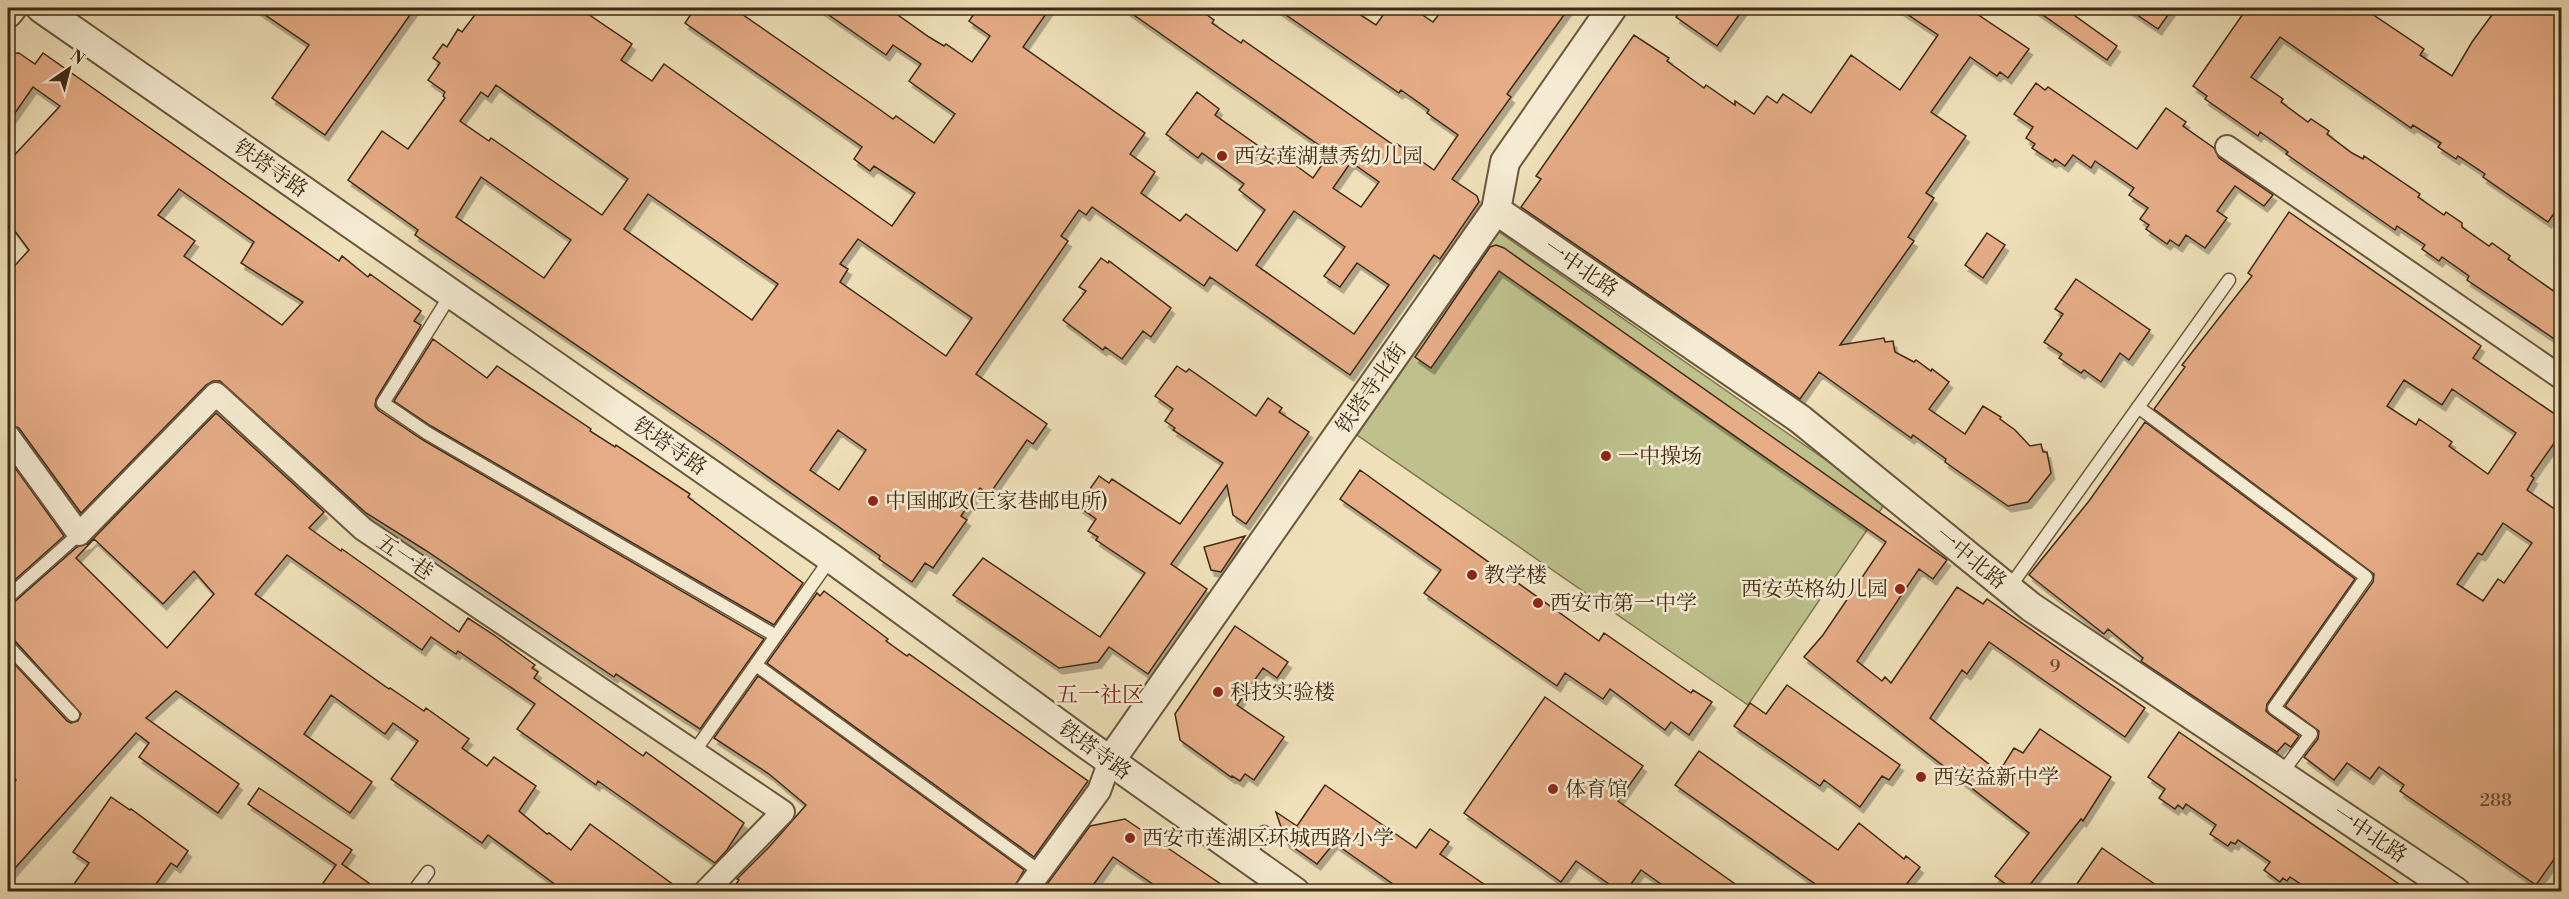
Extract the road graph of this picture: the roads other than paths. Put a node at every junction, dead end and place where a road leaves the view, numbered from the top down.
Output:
1 (12, 8) edge
2 (41, 8) edge
3 (1612, 8) edge
4 (8, 13) edge
5 (2227, 147) dead end
6 (1496, 210) junction
7 (2229, 280) dead end
8 (451, 294) junction
9 (2562, 378) edge
10 (2138, 407) junction
11 (8, 436) edge
12 (79, 534) junction
13 (831, 558) junction
14 (2009, 588) junction
15 (8, 597) edge
16 (776, 636) junction
17 (8, 646) edge
18 (756, 665) junction
19 (73, 715) dead end
20 (694, 752) junction
21 (1110, 761) junction
22 (2281, 774) junction
23 (1264, 832) dead end
24 (1246, 857) junction
25 (428, 872) dead end
26 (1039, 872) junction
27 (413, 891) edge
28 (705, 891) edge
29 (1025, 891) edge
30 (1295, 891) edge
31 (2456, 891) edge

1 - 4 street
2 - 8 street, 铁塔寺路
3 - 6 street, 铁塔寺北街
5 - 9 street
6 - 14 street, 一中北路
6 - 21 street, 铁塔寺北街
7 - 10 lane
8 - 13 street, 铁塔寺路
8 - 16 lane
10 - 14 lane
10 - 22 lane
11 - 12 street
12 - 15 lane
12 - 20 street, 五一巷
13 - 16 lane
13 - 21 street, 铁塔寺路
14 - 22 street, 一中北路
16 - 18 lane
17 - 19 lane
18 - 20 lane
18 - 26 lane
20 - 28 street, 五一巷
21 - 24 street, 铁塔寺路
21 - 26 street
22 - 31 street, 一中北路
23 - 24 lane
24 - 30 street, 铁塔寺路
25 - 27 lane
26 - 29 street

